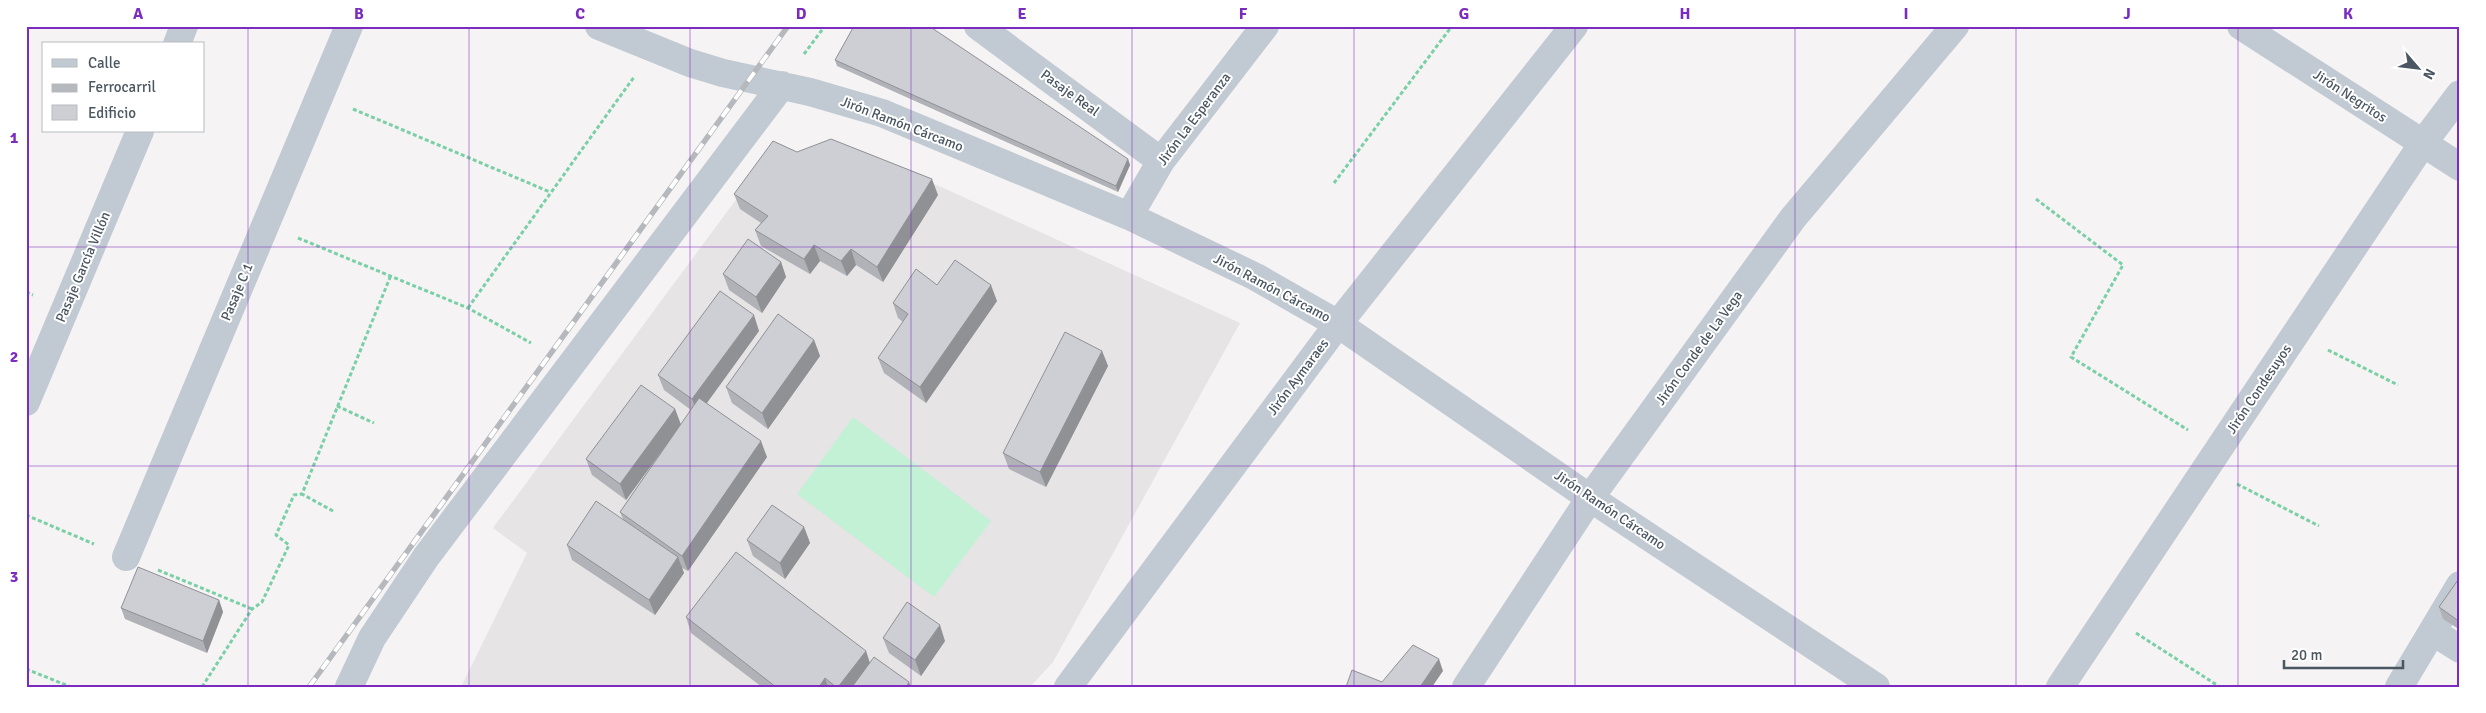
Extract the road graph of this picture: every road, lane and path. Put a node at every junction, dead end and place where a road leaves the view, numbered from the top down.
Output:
1 (184, 26) edge
2 (349, 26) edge
3 (599, 26) edge
4 (978, 26) edge
5 (1265, 26) edge
6 (1452, 26) edge
7 (1574, 26) edge
8 (1955, 26) edge
9 (2241, 26) edge
10 (643, 38) edge
11 (178, 42) edge
12 (782, 85) junction
13 (2460, 94) edge
14 (320, 96) junction
15 (140, 132) edge
16 (2423, 143) junction
17 (1161, 161) junction
18 (2460, 167) edge
19 (1334, 183) dead end
20 (550, 192) junction
21 (2036, 199) dead end
22 (1129, 216) junction
23 (265, 225) junction
24 (391, 274) junction
25 (468, 308) junction
26 (1338, 324) junction
27 (2296, 334) junction
28 (531, 343) dead end
29 (2398, 385) dead end
30 (26, 402) edge
31 (337, 406) junction
32 (374, 423) dead end
33 (2212, 459) junction
34 (302, 494) junction
35 (1590, 498) junction
36 (333, 511) dead end
37 (2319, 526) dead end
38 (126, 557) dead end
39 (2460, 585) edge
40 (2108, 614) junction
41 (2433, 632) junction
42 (2460, 649) edge
43 (26, 669) edge
44 (1080, 683) edge
45 (71, 687) edge
46 (202, 687) edge
47 (349, 687) edge
48 (1466, 687) edge
49 (1876, 687) edge
50 (2060, 687) edge
51 (2220, 687) edge
52 (2399, 687) edge

1 - 11 street
2 - 14 street, Pasaje C 1
3 - 10 street, Jirón Ramón Cárcamo
4 - 17 street, Pasaje Real
5 - 17 street, Jirón La Esperanza
6 - 19 path
7 - 26 street, Jirón Aymaraes
8 - 35 street, Jirón Conde de La Vega
9 - 16 street, Jirón Negritos
10 - 12 street, Jirón Ramón Cárcamo
10 - 20 path
12 - 22 street, Jirón Ramón Cárcamo
12 - 47 street
13 - 16 street, Jirón Condesuyos
14 - 20 path
14 - 23 street, Pasaje C 1
15 - 30 street, Pasaje García Villón
16 - 18 street, Jirón Negritos
16 - 27 street, Jirón Condesuyos
17 - 22 street, Jirón La Esperanza
20 - 25 path
21 - 33 path
22 - 26 street, Jirón Ramón Cárcamo
23 - 24 path
23 - 38 street, Pasaje C 1
24 - 25 path
24 - 31 path
25 - 28 path
26 - 35 street, Jirón Ramón Cárcamo
26 - 44 street, Jirón Aymaraes
27 - 29 path
27 - 33 street, Jirón Condesuyos
31 - 32 path
31 - 34 path
33 - 37 path
33 - 40 street, Jirón Condesuyos
34 - 36 path
34 - 46 path
35 - 48 street, Jirón Conde de La Vega
35 - 49 street, Jirón Ramón Cárcamo
39 - 41 street
40 - 50 street, Jirón Condesuyos
40 - 51 path
41 - 42 street
41 - 52 street
43 - 45 path

